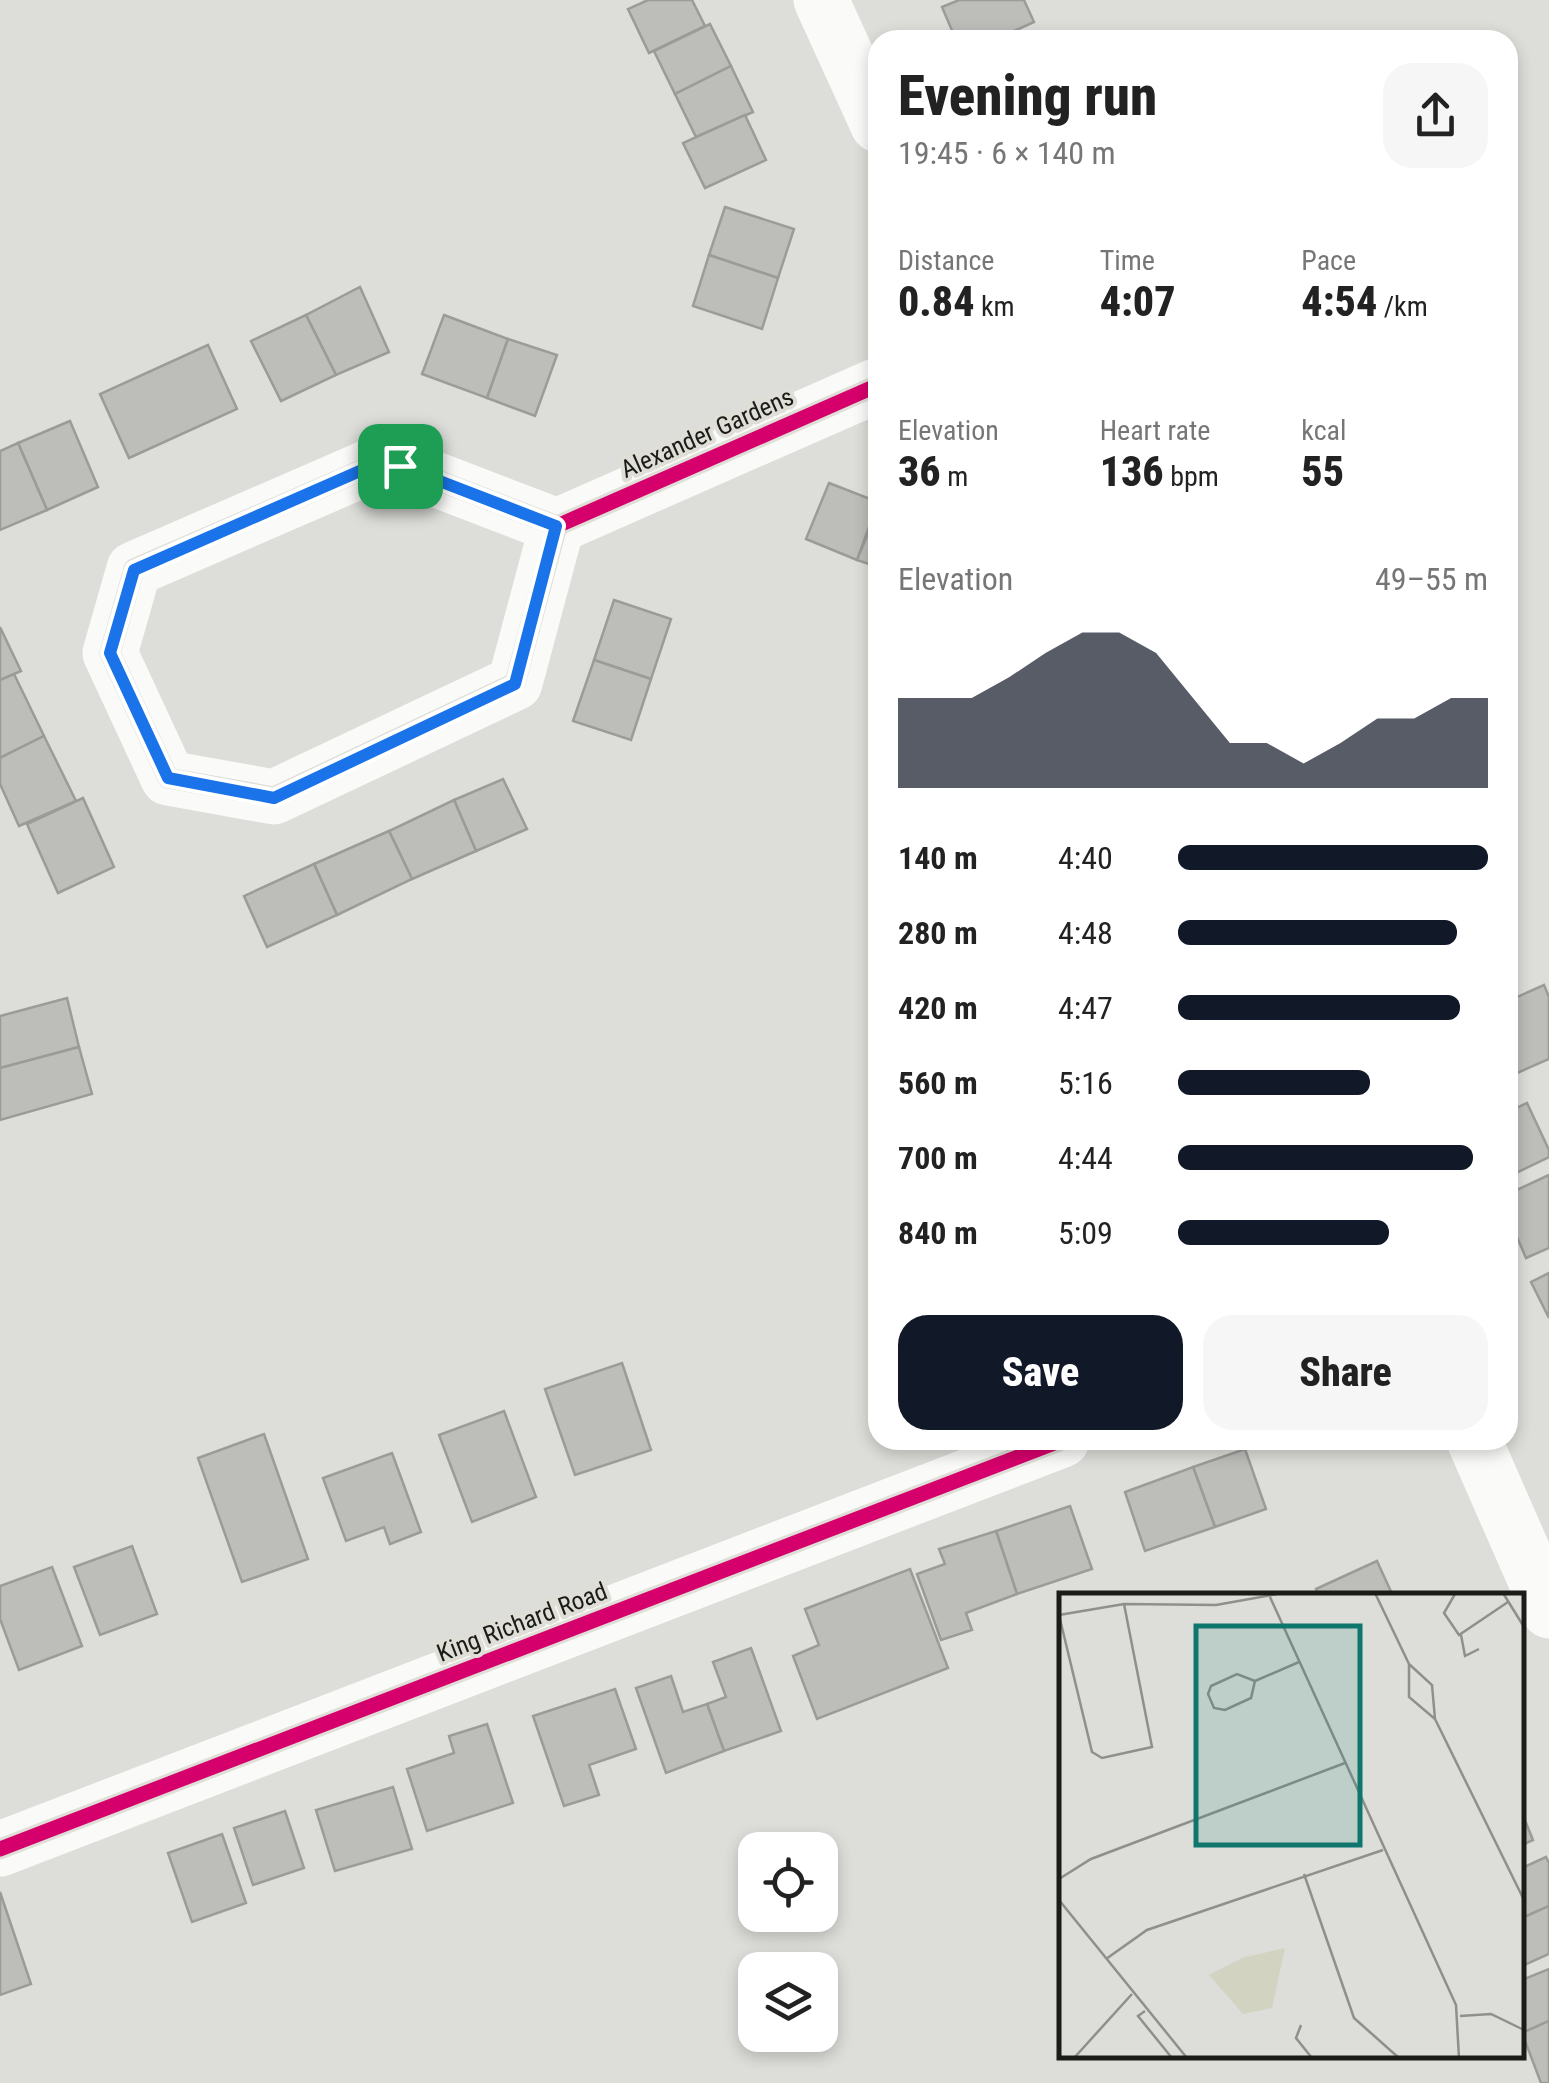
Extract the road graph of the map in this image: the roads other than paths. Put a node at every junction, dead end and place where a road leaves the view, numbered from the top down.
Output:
1 (821, 0) edge
2 (868, 104) edge
3 (868, 389) edge
4 (556, 526) junction
5 (1036, 1450) edge
6 (1478, 1450) edge
7 (1549, 1611) edge
8 (0, 1849) edge

1 - 2 street
3 - 4 street, Alexander Gardens
4 - 4 street
5 - 8 street, King Richard Road
6 - 7 street

